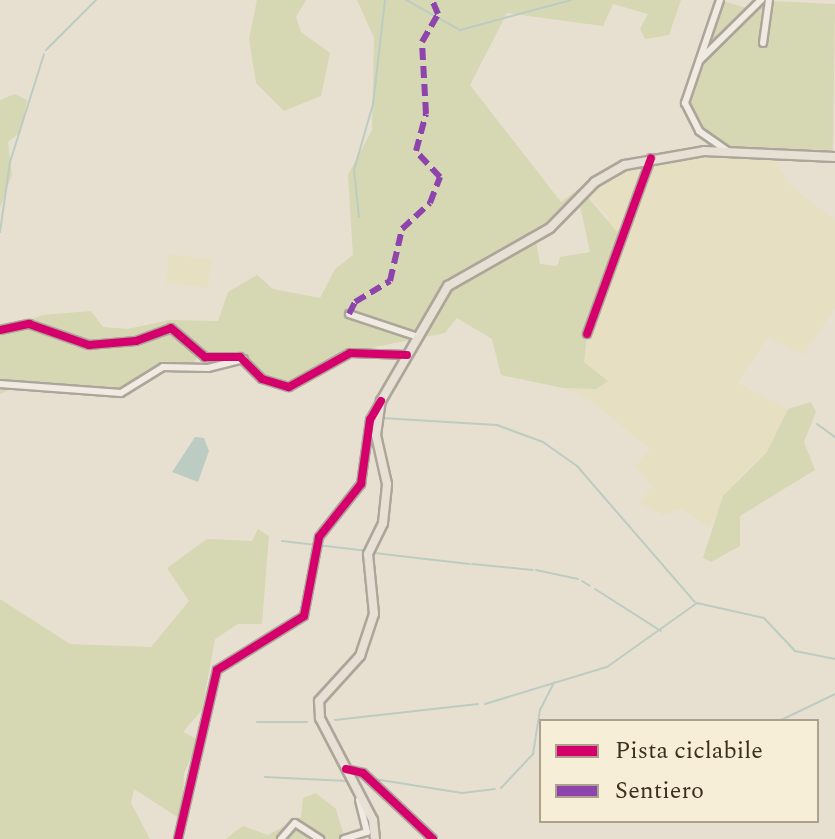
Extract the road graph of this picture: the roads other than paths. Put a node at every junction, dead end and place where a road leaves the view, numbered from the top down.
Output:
1 (720, 0) edge
2 (761, 0) edge
3 (769, 0) edge
4 (763, 43) dead end
5 (700, 60) junction
6 (728, 151) junction
7 (835, 157) edge
8 (651, 158) junction
9 (349, 314) dead end
10 (0, 330) edge
11 (587, 334) dead end
12 (418, 337) junction
13 (407, 355) junction
14 (244, 359) junction
15 (0, 384) edge
16 (381, 401) junction
17 (346, 769) junction
18 (354, 783) junction
19 (179, 839) edge
20 (281, 839) edge
21 (320, 839) edge
22 (344, 839) edge
23 (375, 839) edge
24 (433, 839) edge

1 - 5 street
2 - 5 street
3 - 4 street
5 - 6 street
6 - 7 main road
6 - 8 main road
8 - 11 street
8 - 12 main road
9 - 12 street
10 - 14 street
12 - 13 main road
13 - 14 street
13 - 16 main road
14 - 15 street
16 - 17 main road
16 - 19 street
17 - 18 main road
17 - 24 street
18 - 22 street
18 - 23 main road
20 - 21 street

